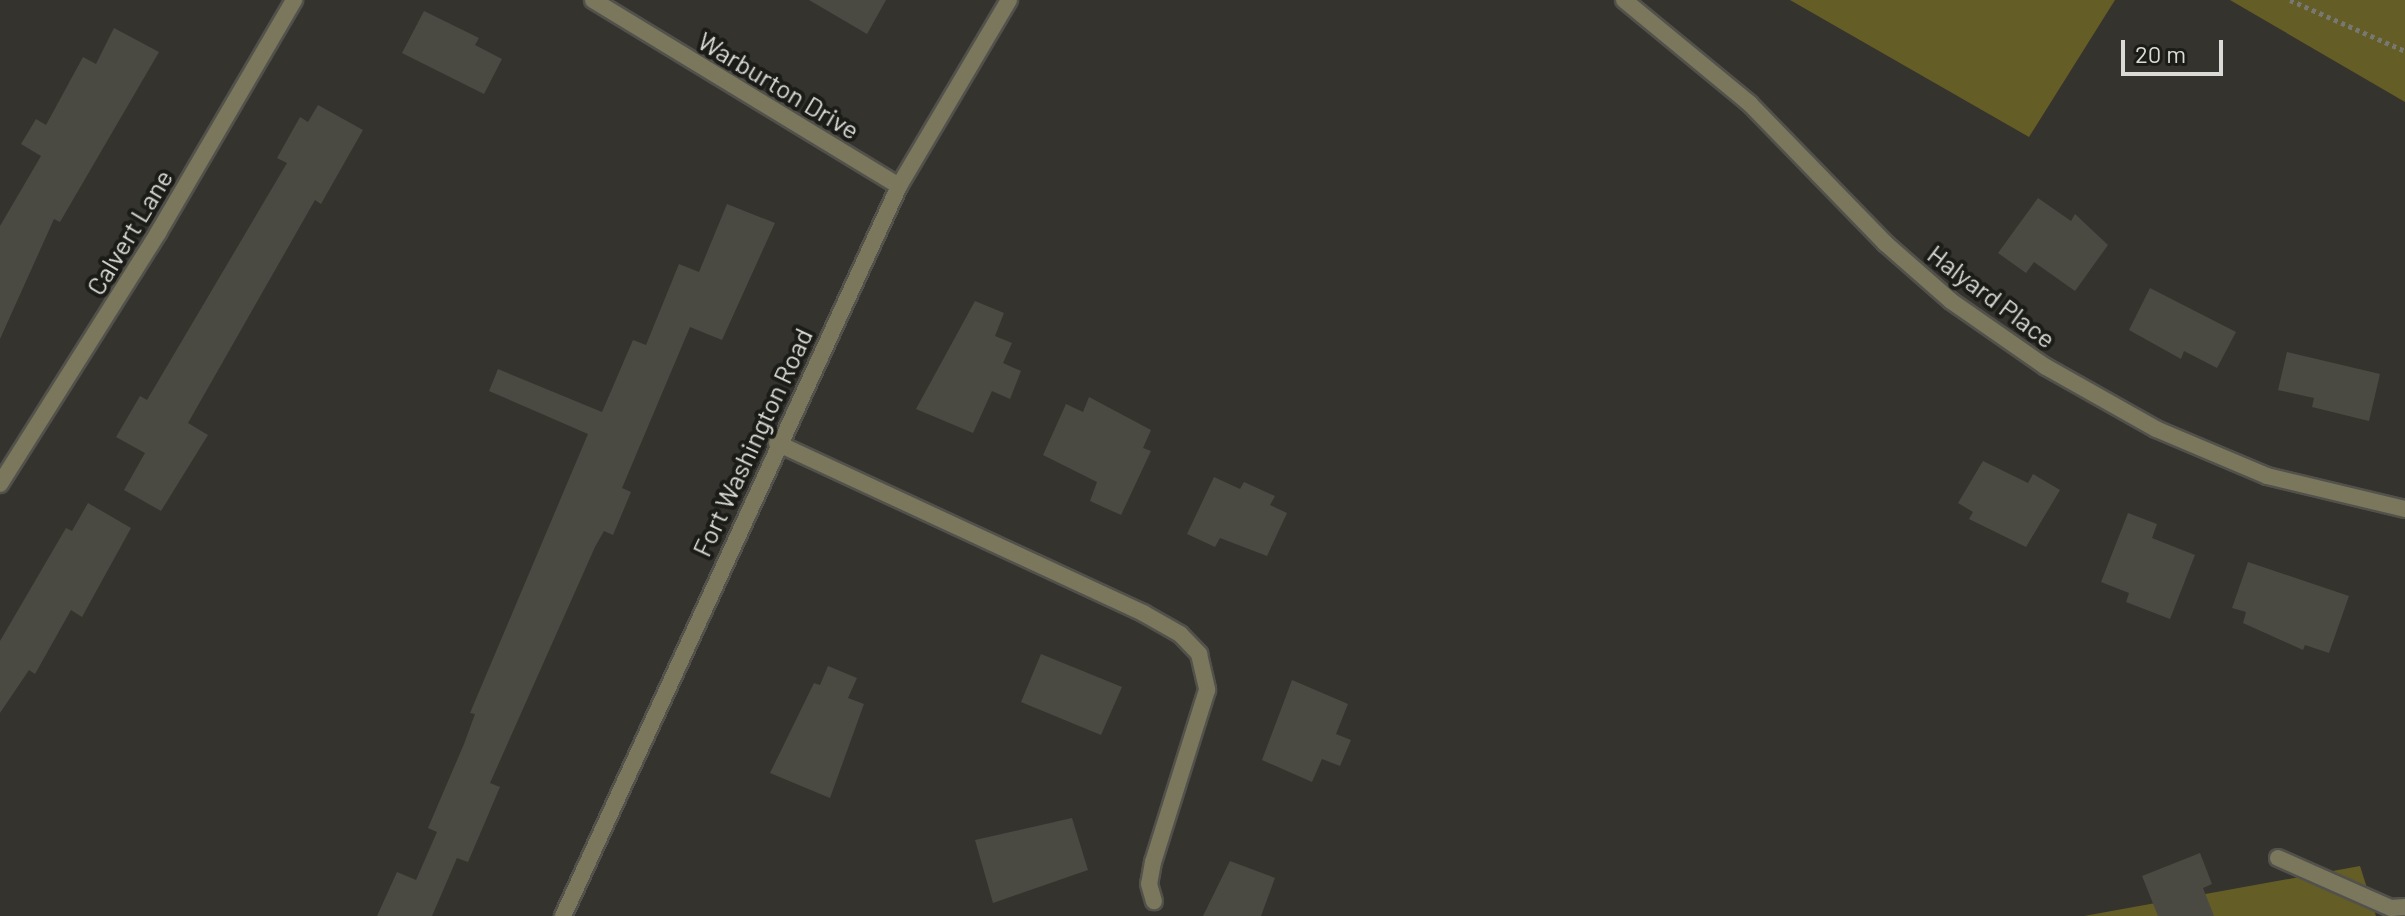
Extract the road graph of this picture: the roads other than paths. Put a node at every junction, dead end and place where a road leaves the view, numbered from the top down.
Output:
1 (294, 0) edge
2 (593, 0) edge
3 (1009, 0) edge
4 (1624, 0) edge
5 (899, 186) junction
6 (777, 443) junction
7 (0, 484) edge
8 (2405, 509) edge
9 (2278, 858) dead end
10 (1154, 901) dead end
11 (2405, 907) edge
12 (563, 916) edge

1 - 7 street, Calvert Lane
2 - 5 street, Warburton Drive
3 - 5 street, Fort Washington Road
4 - 8 street, Halyard Place
5 - 6 street, Fort Washington Road
6 - 10 street
6 - 12 street, Fort Washington Road
9 - 11 street

